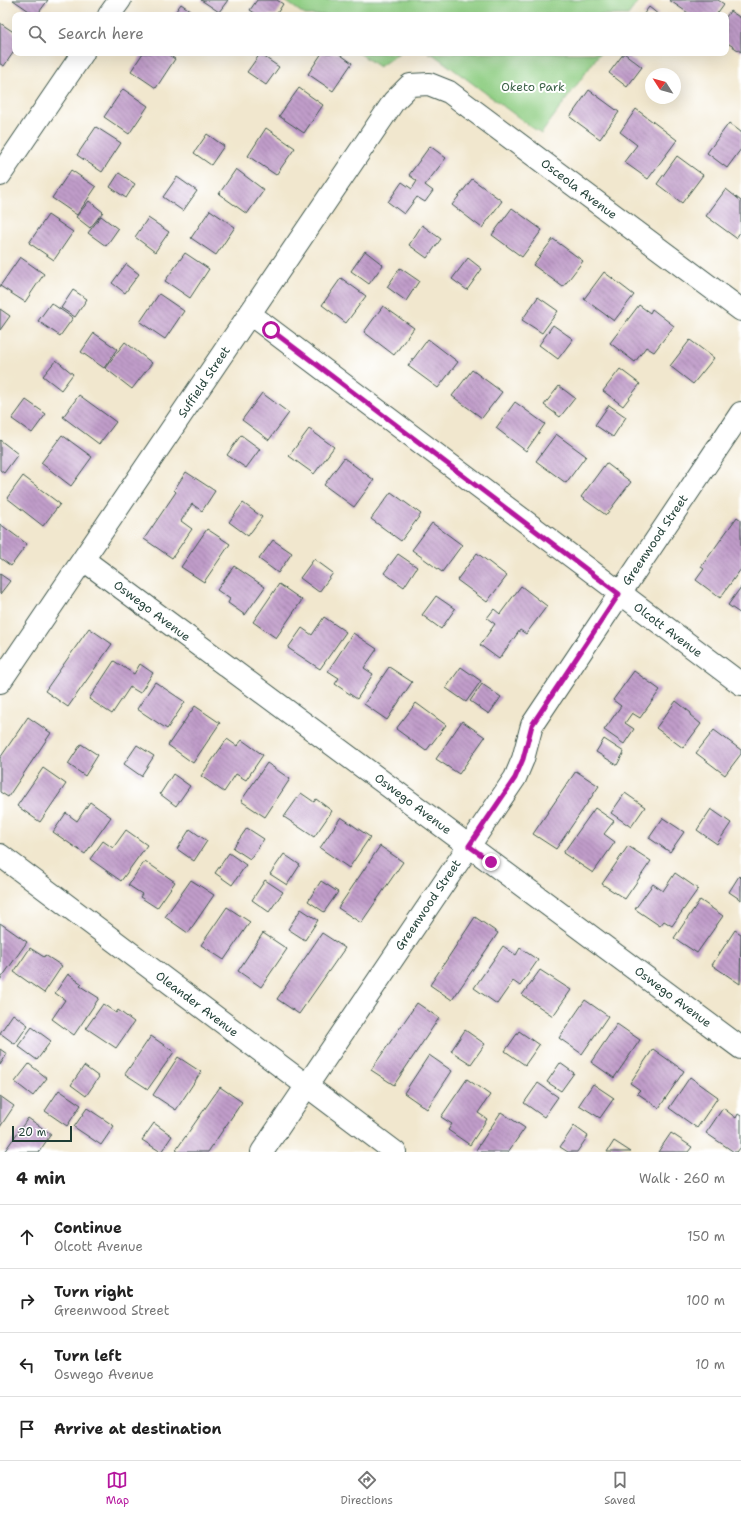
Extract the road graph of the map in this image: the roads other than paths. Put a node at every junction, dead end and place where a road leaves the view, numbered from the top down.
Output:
1 (120, 0) edge
2 (111, 12) edge
3 (81, 56) edge
4 (410, 85) joint
5 (0, 175) edge
6 (741, 310) edge
7 (250, 314) junction
8 (741, 413) edge
9 (84, 560) junction
10 (619, 594) junction
11 (0, 682) edge
12 (741, 684) edge
13 (469, 846) junction
14 (0, 855) edge
15 (741, 1048) edge
16 (306, 1086) junction
17 (262, 1152) edge
18 (395, 1152) edge

1 - 2 street
3 - 5 street
4 - 6 street, Osceola Avenue
4 - 7 street, Suffield Street
7 - 9 street, Suffield Street
7 - 10 street, Olcott Avenue
8 - 10 street, Greenwood Street
9 - 11 street, Suffield Street
9 - 13 street, Oswego Avenue
10 - 12 street, Olcott Avenue
10 - 13 street, Greenwood Street
13 - 15 street, Oswego Avenue
13 - 16 street, Greenwood Street
14 - 16 street, Oleander Avenue
16 - 17 street, Greenwood Street
16 - 18 street, Oleander Avenue

